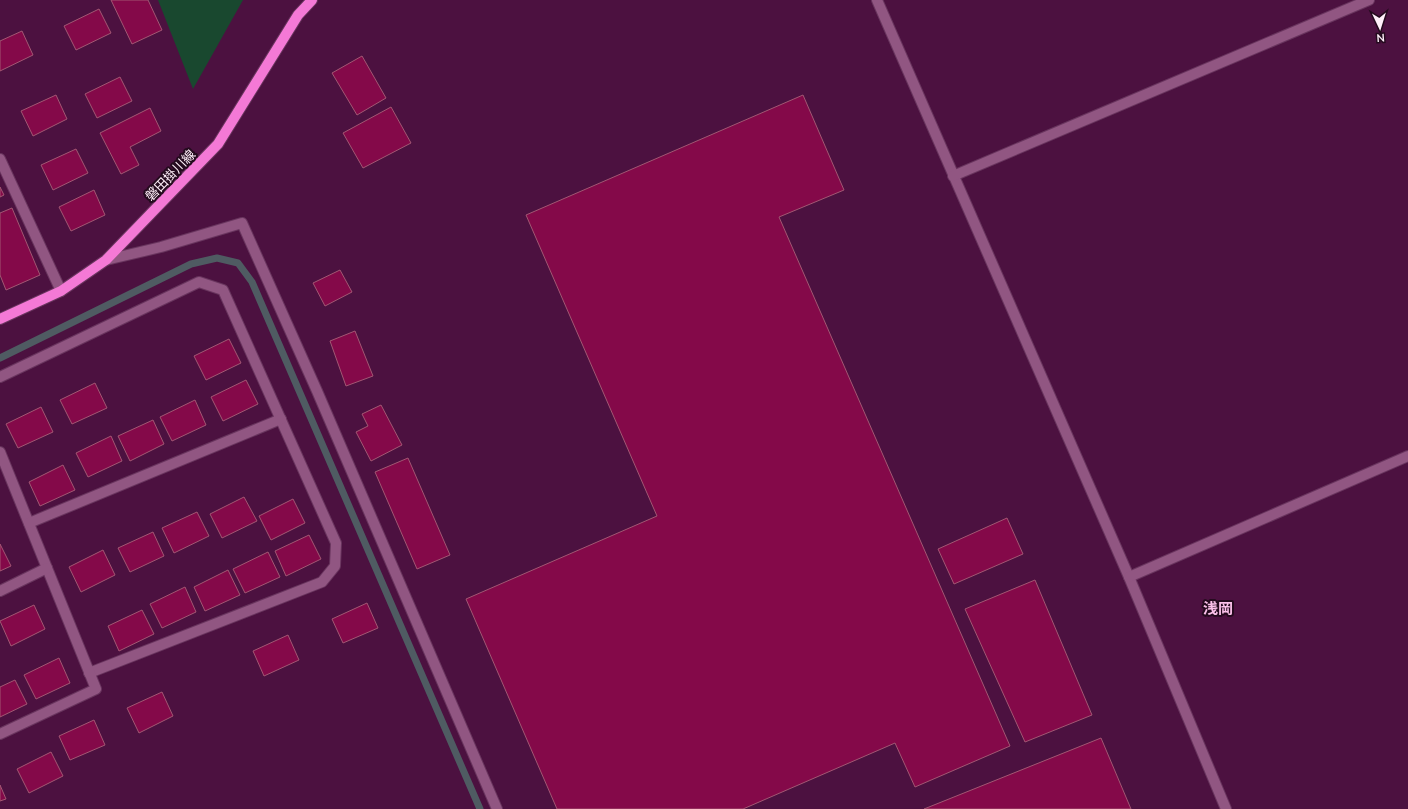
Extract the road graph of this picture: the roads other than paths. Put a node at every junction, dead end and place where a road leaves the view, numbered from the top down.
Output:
1 (312, 0) edge
2 (877, 0) edge
3 (1369, 0) edge
4 (0, 159) edge
5 (953, 176) junction
6 (106, 260) junction
7 (61, 291) junction
8 (0, 319) edge
9 (0, 377) edge
10 (281, 419) junction
11 (0, 452) edge
12 (1408, 456) edge
13 (29, 523) junction
14 (47, 568) junction
15 (1129, 577) junction
16 (0, 590) edge
17 (89, 673) junction
18 (0, 734) edge
19 (496, 809) edge
20 (1226, 809) edge

1 - 6 main road, 磐田掛川線
2 - 5 street
3 - 5 street
4 - 7 street
5 - 15 street
6 - 7 main road, 磐田掛川線
6 - 19 street
7 - 8 main road, 磐田掛川線
9 - 10 street
10 - 13 street
10 - 17 street
11 - 13 street
12 - 15 street
13 - 14 street
14 - 16 street
14 - 17 street
15 - 20 street
17 - 18 street

